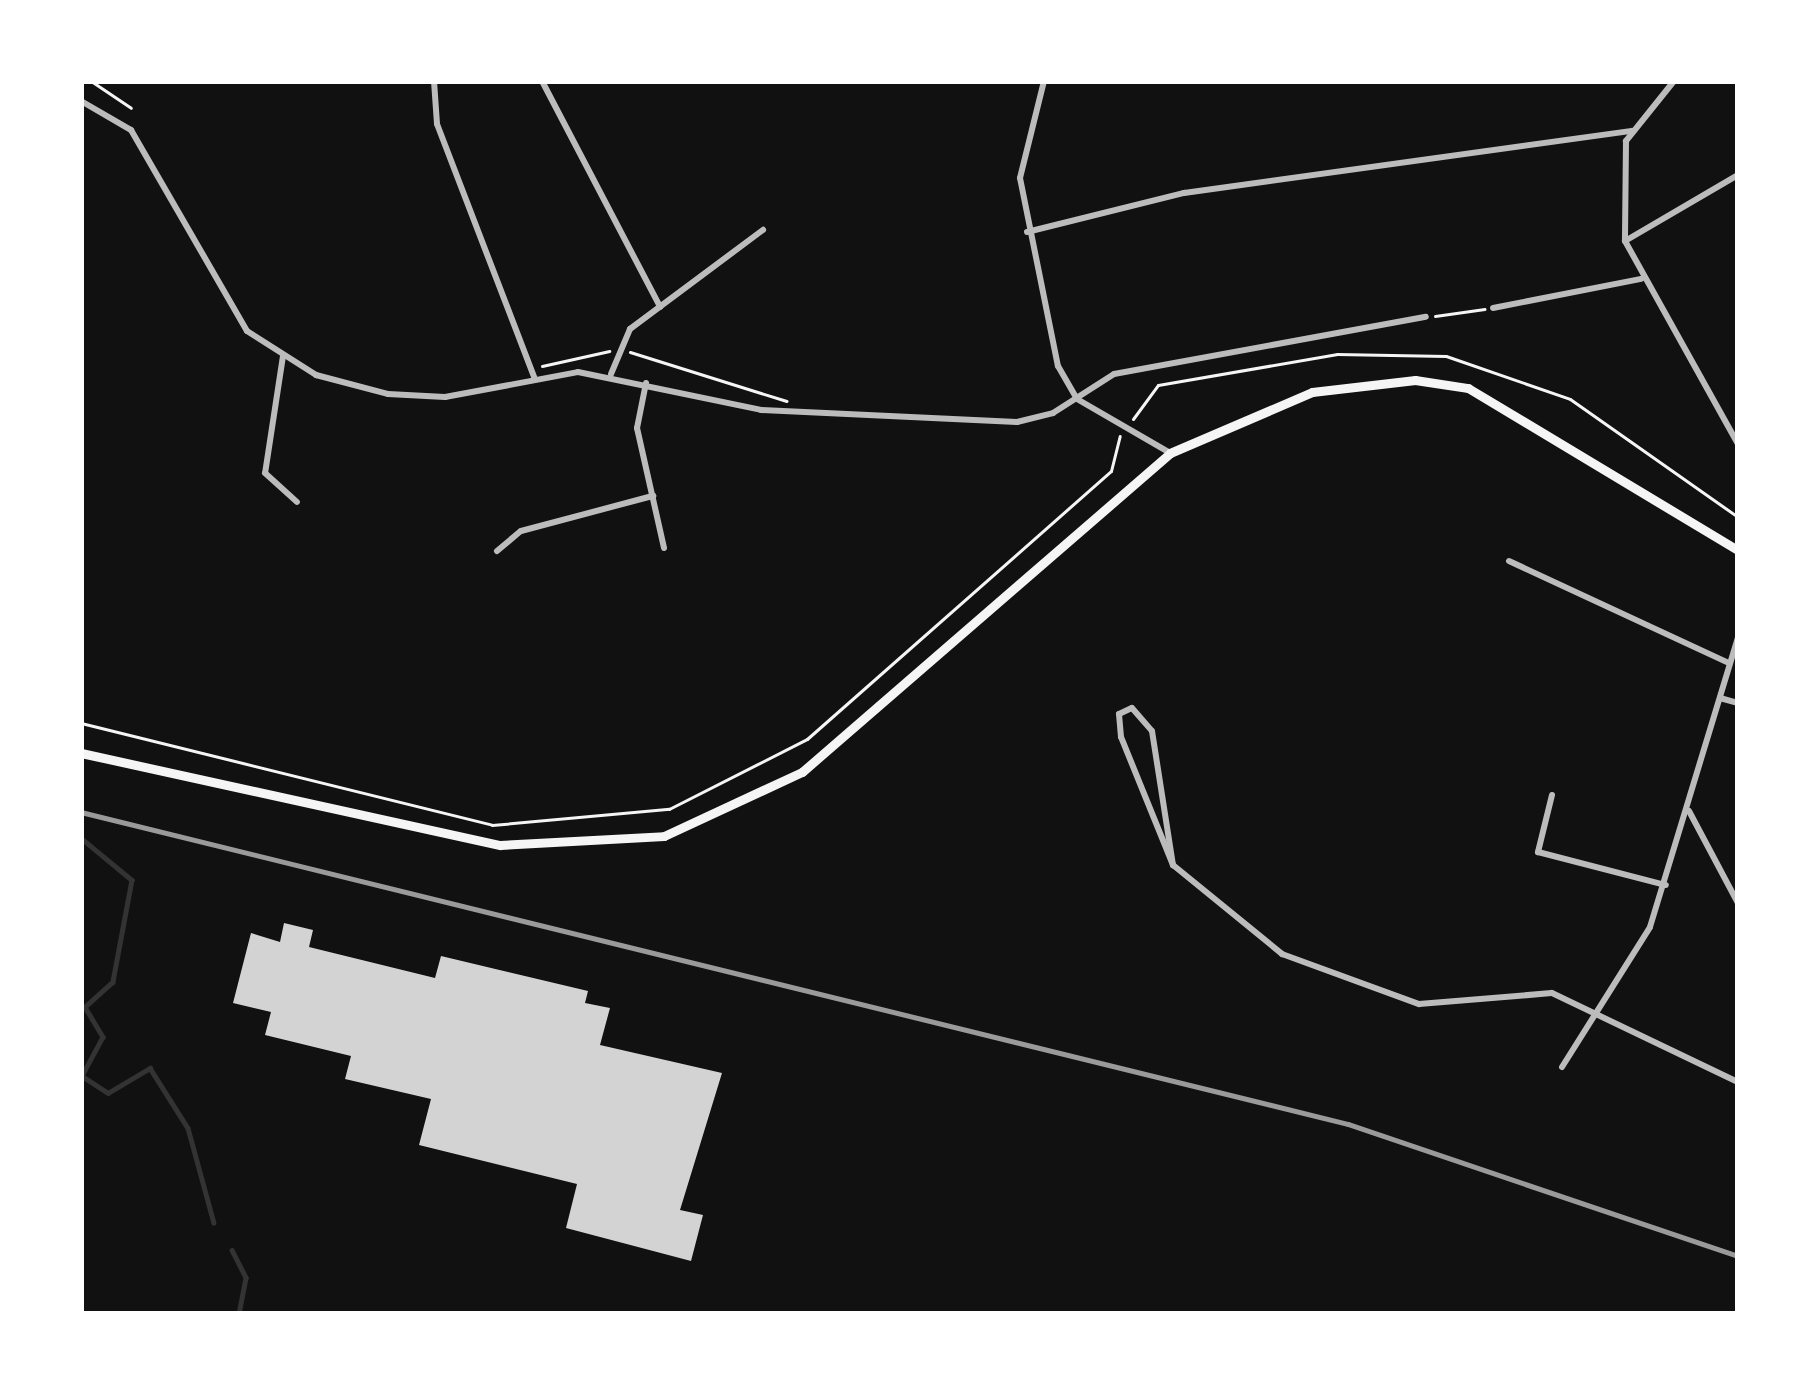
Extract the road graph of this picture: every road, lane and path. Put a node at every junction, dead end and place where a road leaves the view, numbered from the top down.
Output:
1 (91, 81) edge
2 (434, 81) edge
3 (542, 81) edge
4 (1045, 81) edge
5 (1674, 81) edge
6 (81, 101) edge
7 (131, 108) dead end
8 (1632, 131) junction
9 (1738, 175) edge
10 (764, 230) dead end
11 (1027, 232) junction
12 (1625, 241) junction
13 (1641, 280) junction
14 (660, 307) junction
15 (1493, 308) joint
16 (1426, 316) joint
17 (620, 349) junction
18 (283, 356) junction
19 (530, 368) junction
20 (611, 374) junction
21 (535, 379) junction
22 (646, 383) junction
23 (1158, 386) dead end
24 (1077, 399) junction
25 (796, 402) dead end
26 (1128, 427) junction
27 (1738, 444) edge
28 (1170, 453) junction
29 (652, 496) junction
30 (297, 502) dead end
31 (664, 548) dead end
32 (1738, 550) edge
33 (497, 551) dead end
34 (1509, 561) dead end
35 (1738, 638) edge
36 (1730, 664) junction
37 (1720, 698) junction
38 (1738, 703) edge
39 (81, 723) edge
40 (81, 754) edge
41 (1552, 795) dead end
42 (1689, 809) junction
43 (1174, 865) junction
44 (1666, 885) junction
45 (1738, 903) edge
46 (1599, 1016) junction
47 (1562, 1067) dead end
48 (1738, 1082) edge

1 - 7 path
2 - 19 street
3 - 14 street
4 - 11 street
5 - 8 street
6 - 18 street
8 - 11 street
8 - 12 street
9 - 12 street
10 - 14 street
11 - 24 street
12 - 13 street
13 - 15 street
13 - 27 street
14 - 17 street
15 - 16 path
16 - 24 street
17 - 19 path
17 - 20 street
17 - 25 path
18 - 21 street
18 - 30 street
19 - 21 street
20 - 21 street
20 - 22 street
22 - 24 street
22 - 29 street
23 - 26 path
24 - 26 street
26 - 28 street
26 - 39 path
28 - 32 main road
28 - 40 main road
29 - 31 street
29 - 33 street
34 - 36 street
35 - 36 street
36 - 37 street
37 - 38 street
37 - 42 street
41 - 44 street
42 - 44 street
42 - 45 street
43 - 43 street
43 - 46 street
44 - 46 street
46 - 47 street
46 - 48 street

